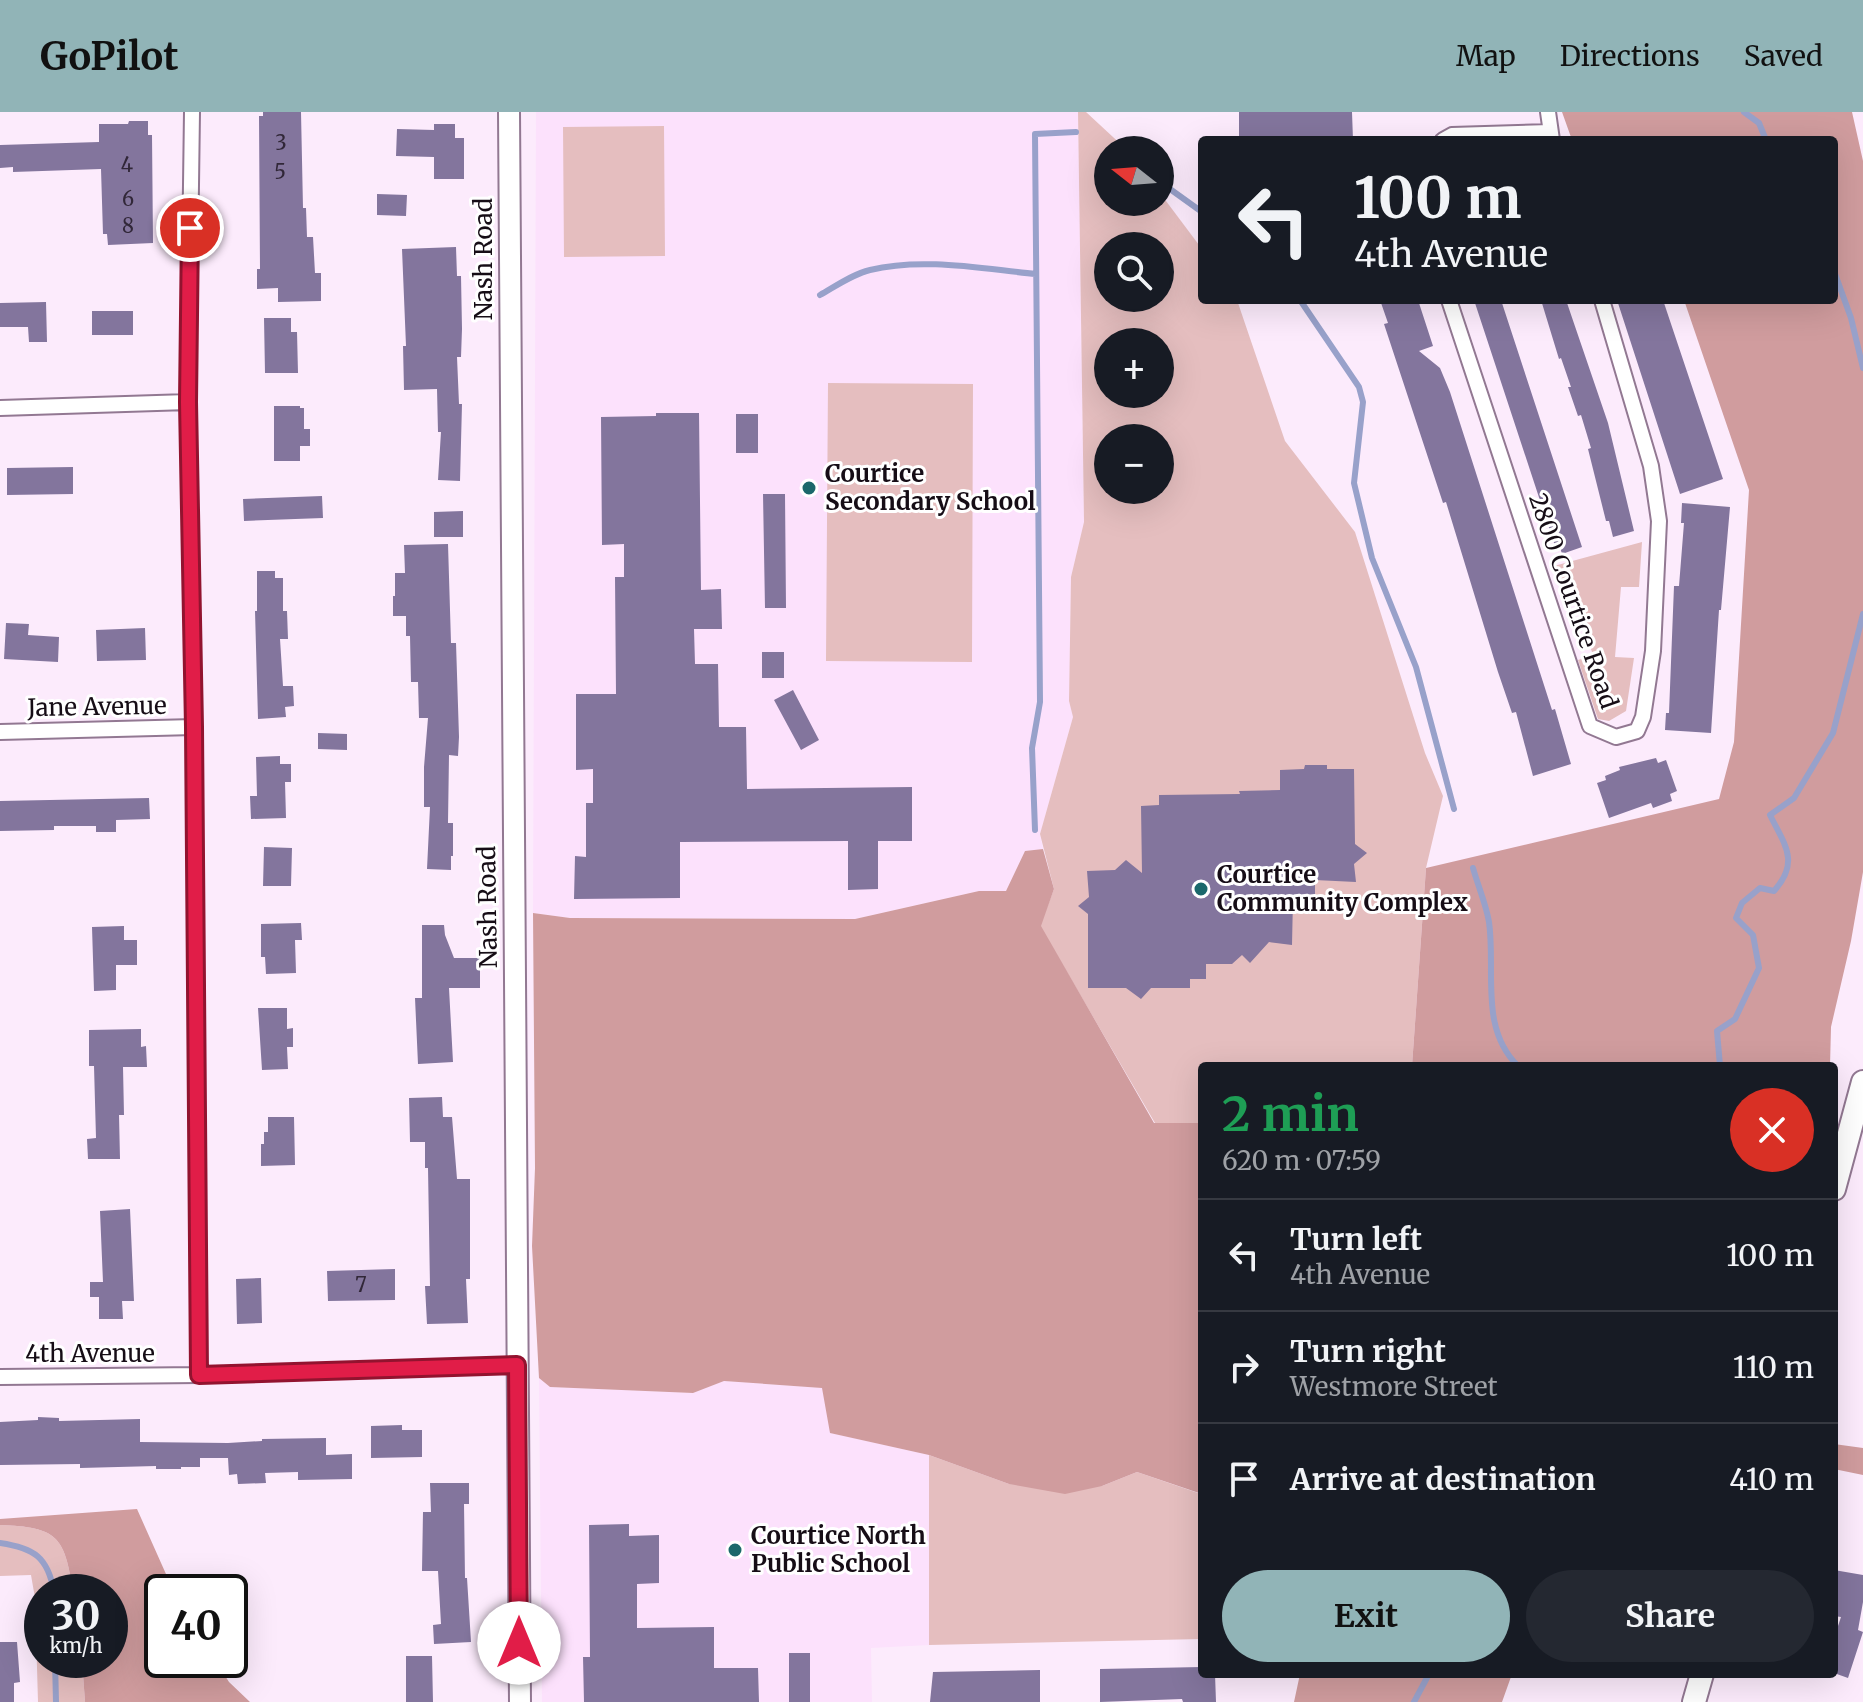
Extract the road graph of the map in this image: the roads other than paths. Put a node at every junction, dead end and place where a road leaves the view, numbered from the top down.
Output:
1 (192, 112) edge
2 (509, 112) edge
3 (1548, 112) edge
4 (1450, 136) edge
5 (1551, 136) edge
6 (1450, 304) edge
7 (1603, 304) edge
8 (188, 402) junction
9 (0, 408) edge
10 (194, 727) junction
11 (0, 732) edge
12 (1863, 1082) edge
13 (1838, 1174) edge
14 (517, 1365) junction
15 (199, 1375) junction
16 (0, 1377) edge
17 (1701, 1678) edge
18 (520, 1702) edge
19 (1694, 1702) edge

1 - 8 street
2 - 14 street, Nash Road
3 - 5 street
4 - 5 street
6 - 7 street, 2800 Courtice Road
8 - 9 street
8 - 10 street
10 - 11 street, Jane Avenue
10 - 15 street
12 - 13 main road
14 - 15 street, 4th Avenue
14 - 18 street, Nash Road
15 - 16 street, 4th Avenue
17 - 19 main road

